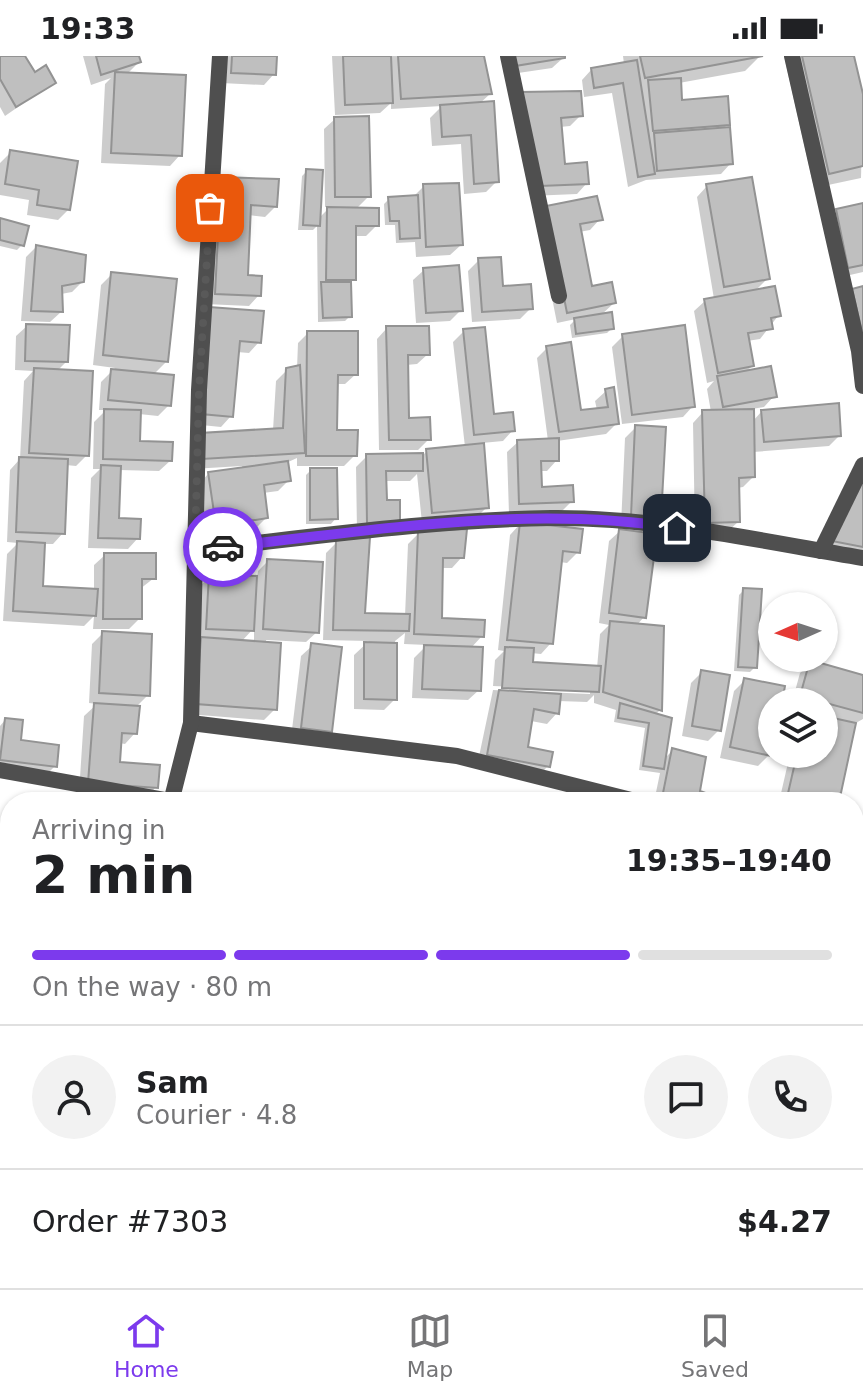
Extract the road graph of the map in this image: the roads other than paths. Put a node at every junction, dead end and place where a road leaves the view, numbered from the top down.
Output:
1 (220, 56) edge
2 (508, 56) edge
3 (792, 56) edge
4 (559, 296) dead end
5 (863, 386) edge
6 (863, 465) edge
7 (195, 550) junction
8 (821, 551) junction
9 (863, 558) edge
10 (191, 723) junction
11 (0, 770) edge
12 (121, 792) edge
13 (173, 792) edge
14 (599, 792) edge

1 - 7 street
2 - 4 street
3 - 5 street
6 - 8 street
7 - 8 street
7 - 10 street
8 - 9 street
10 - 13 street
10 - 14 street
11 - 12 street

